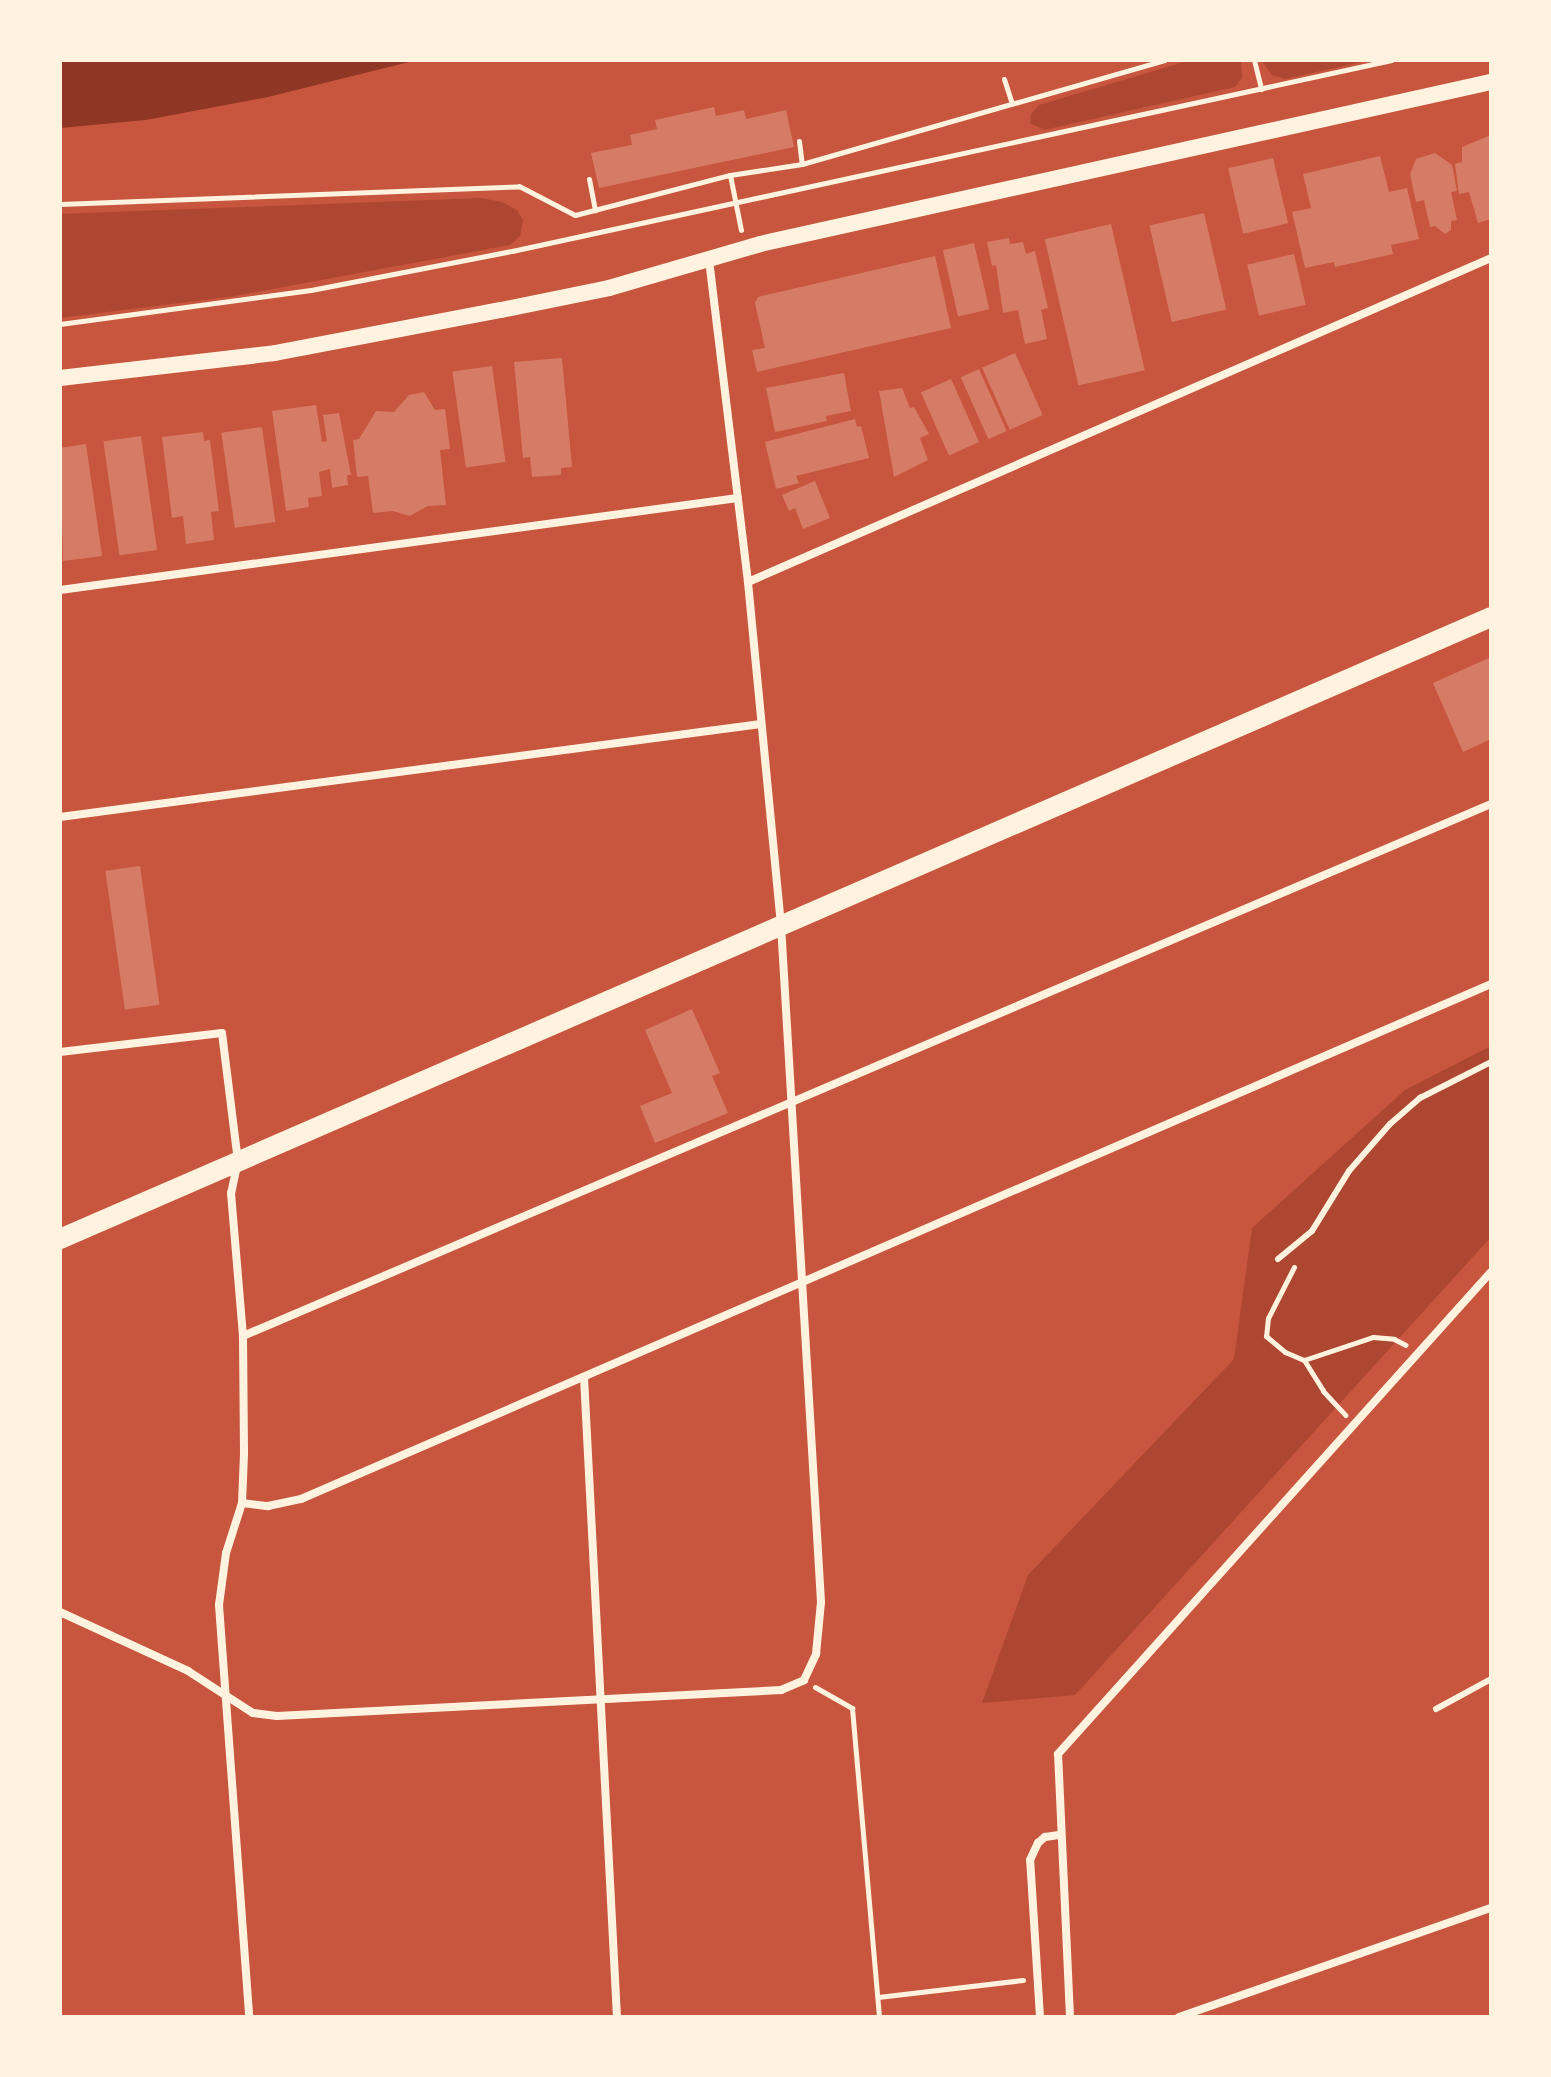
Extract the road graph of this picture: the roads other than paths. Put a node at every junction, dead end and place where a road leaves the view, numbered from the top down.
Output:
1 (1491, 82) edge
2 (1491, 258) edge
3 (709, 261) junction
4 (60, 378) edge
5 (738, 498) junction
6 (748, 582) junction
7 (60, 590) edge
8 (1491, 617) edge
9 (761, 724) junction
10 (1491, 804) edge
11 (60, 817) edge
12 (781, 925) junction
13 (1491, 984) edge
14 (60, 1052) edge
15 (1491, 1062) edge
16 (789, 1102) junction
17 (238, 1161) junction
18 (60, 1239) edge
19 (1278, 1259) dead end
20 (1491, 1272) edge
21 (800, 1282) junction
22 (243, 1336) junction
23 (584, 1377) junction
24 (242, 1503) junction
25 (60, 1612) edge
26 (1491, 1679) edge
27 (225, 1696) junction
28 (601, 1697) junction
29 (1436, 1709) dead end
30 (1059, 1835) junction
31 (1491, 1908) edge
32 (249, 2017) edge
33 (617, 2017) edge
34 (1040, 2017) edge
35 (1070, 2017) edge
36 (1179, 2017) edge

1 - 3 main road
2 - 6 street
3 - 4 main road
3 - 5 street
5 - 6 street
5 - 7 street
6 - 9 street
8 - 12 main road
9 - 11 street
9 - 12 street
10 - 16 street
12 - 16 street
12 - 17 main road
13 - 21 street
14 - 17 street
15 - 19 lane
16 - 21 street
16 - 22 street
17 - 18 main road
17 - 22 street
20 - 30 street
21 - 23 street
21 - 28 street
22 - 24 street
23 - 24 street
23 - 28 street
24 - 27 street
25 - 27 street
26 - 29 lane
27 - 28 street
27 - 32 street
28 - 33 street
30 - 34 street
30 - 35 street
31 - 36 street

